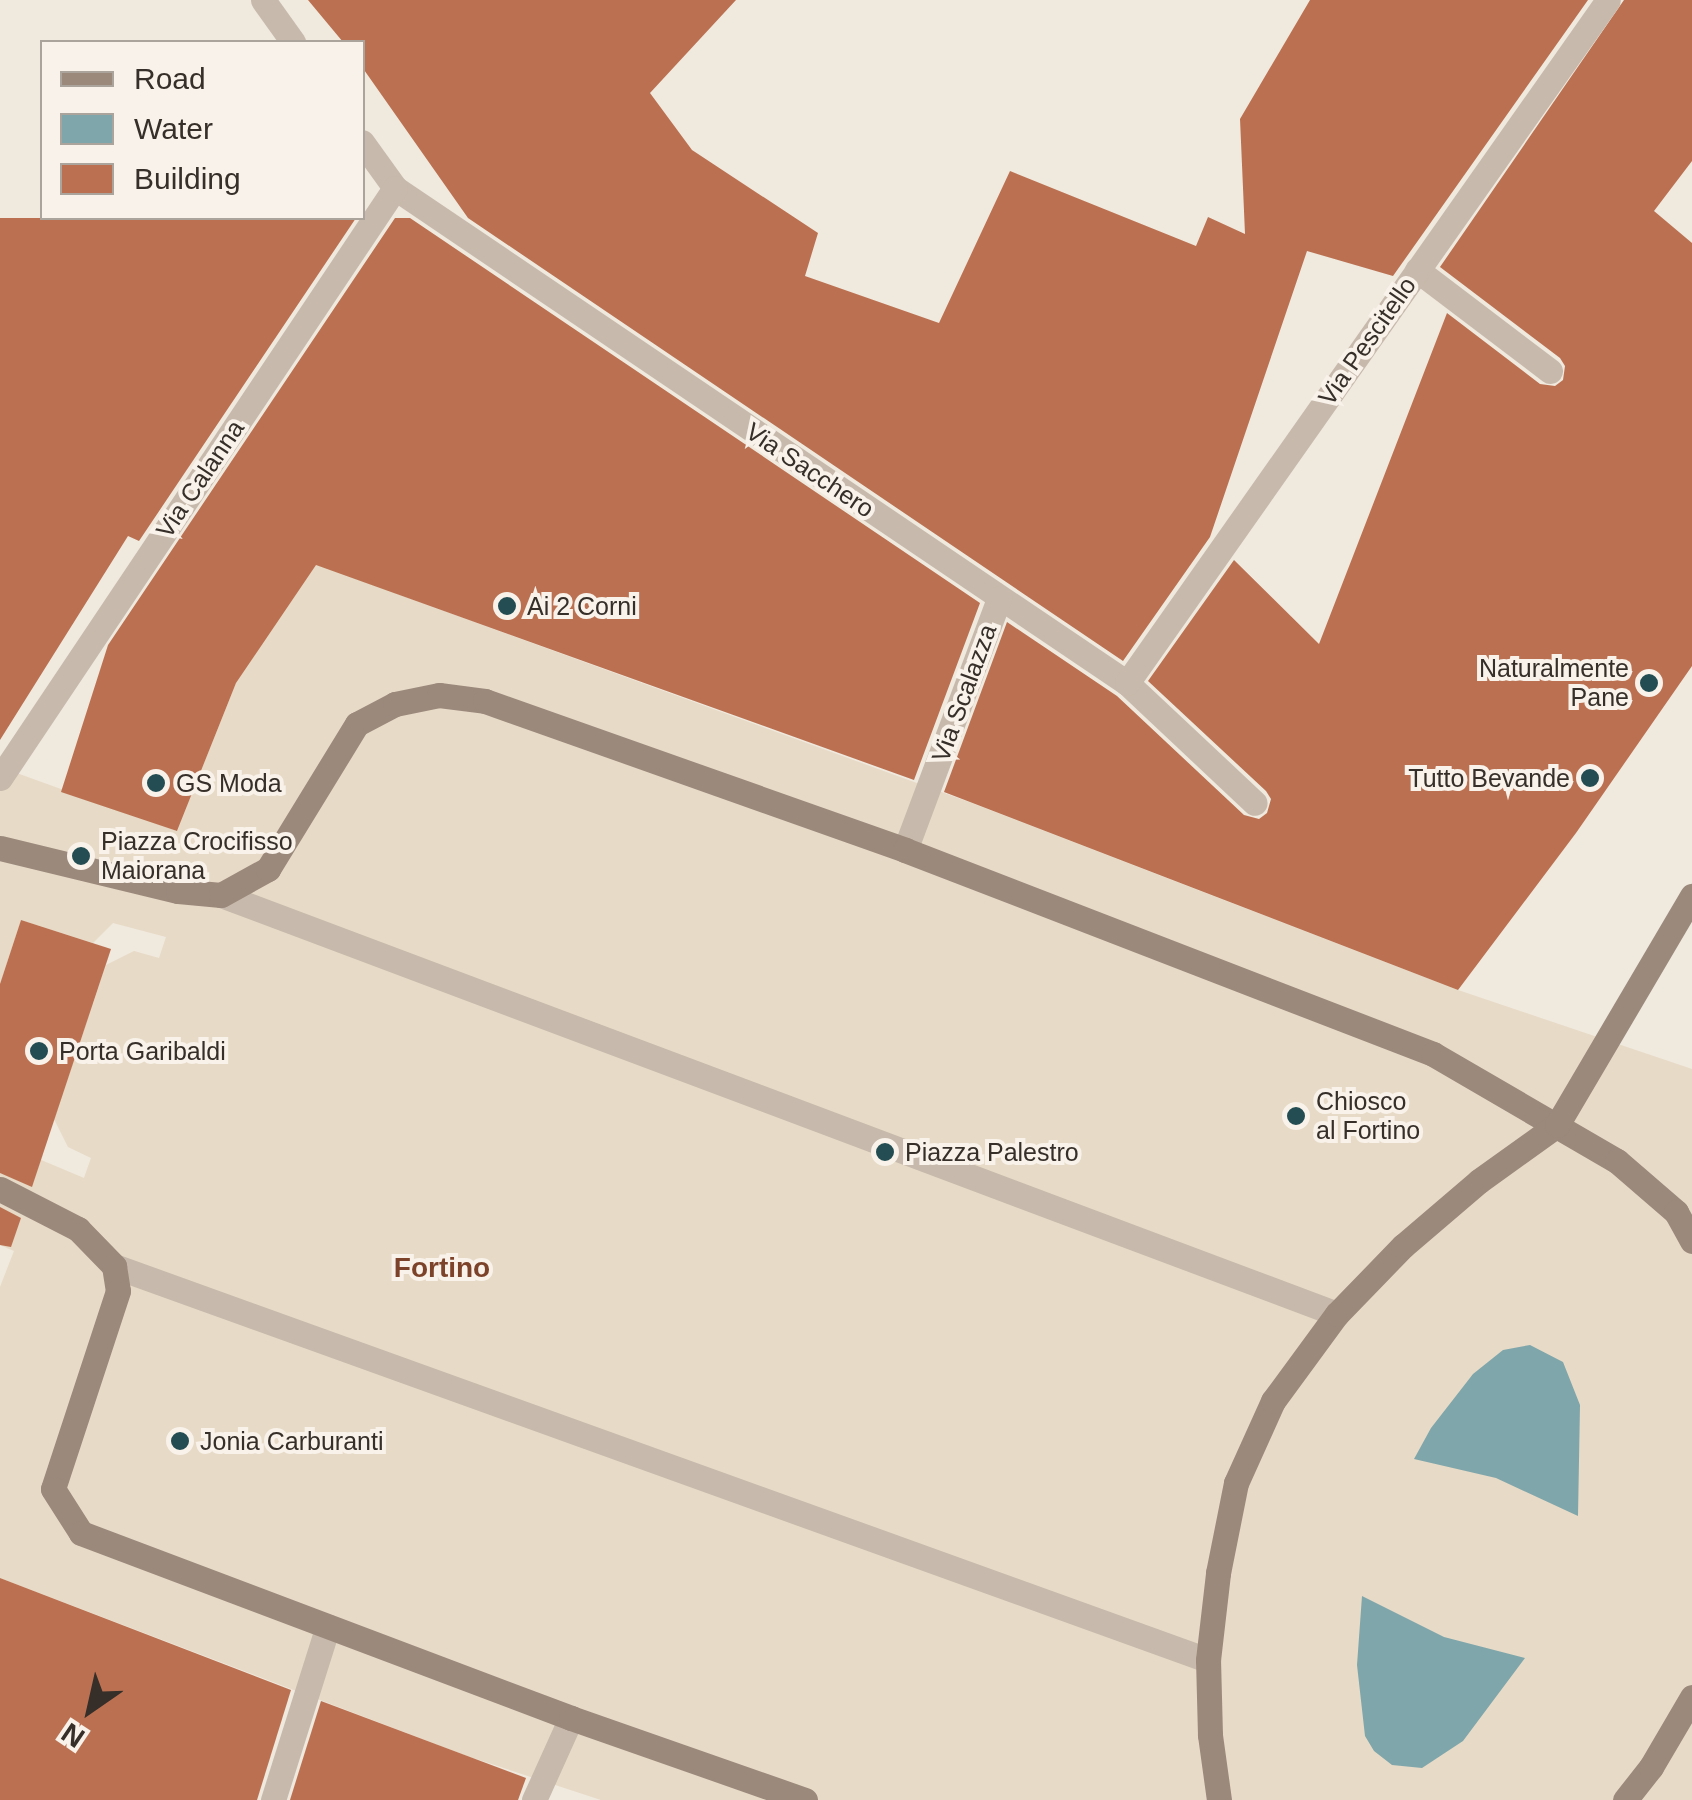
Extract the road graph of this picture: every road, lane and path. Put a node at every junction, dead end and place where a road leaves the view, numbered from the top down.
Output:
1 (263, 0) edge
2 (1608, 0) edge
3 (292, 40) edge
4 (365, 146) edge
5 (394, 188) junction
6 (1418, 270) junction
7 (1550, 371) dead end
8 (999, 598) junction
9 (1126, 683) junction
10 (3, 774) edge
11 (1255, 802) dead end
12 (0, 848) edge
13 (906, 850) junction
14 (221, 896) junction
15 (1692, 896) edge
16 (1557, 1125) junction
17 (0, 1189) edge
18 (1692, 1241) edge
19 (114, 1266) junction
20 (1336, 1314) junction
21 (328, 1626) junction
22 (1208, 1660) junction
23 (1692, 1697) edge
24 (572, 1718) junction
25 (538, 1791) edge
26 (273, 1800) edge
27 (805, 1800) edge
28 (1219, 1800) edge
29 (1624, 1800) edge

1 - 3 street
2 - 6 street, Via Pescitello
4 - 5 street, Via Sacchero
5 - 8 street, Via Sacchero
5 - 10 street, Via Calanna
6 - 7 street
6 - 9 street, Via Pescitello
8 - 9 street, Via Sacchero
8 - 13 street, Via Scalazza
9 - 11 street, Via Sacchero
12 - 14 main road
13 - 14 main road
13 - 16 main road
14 - 20 street
15 - 16 main road
16 - 18 main road
16 - 20 main road
17 - 19 main road
19 - 21 main road
19 - 22 street
20 - 22 main road
21 - 24 main road
21 - 26 street
22 - 28 main road
23 - 29 main road
24 - 25 street
24 - 27 main road

